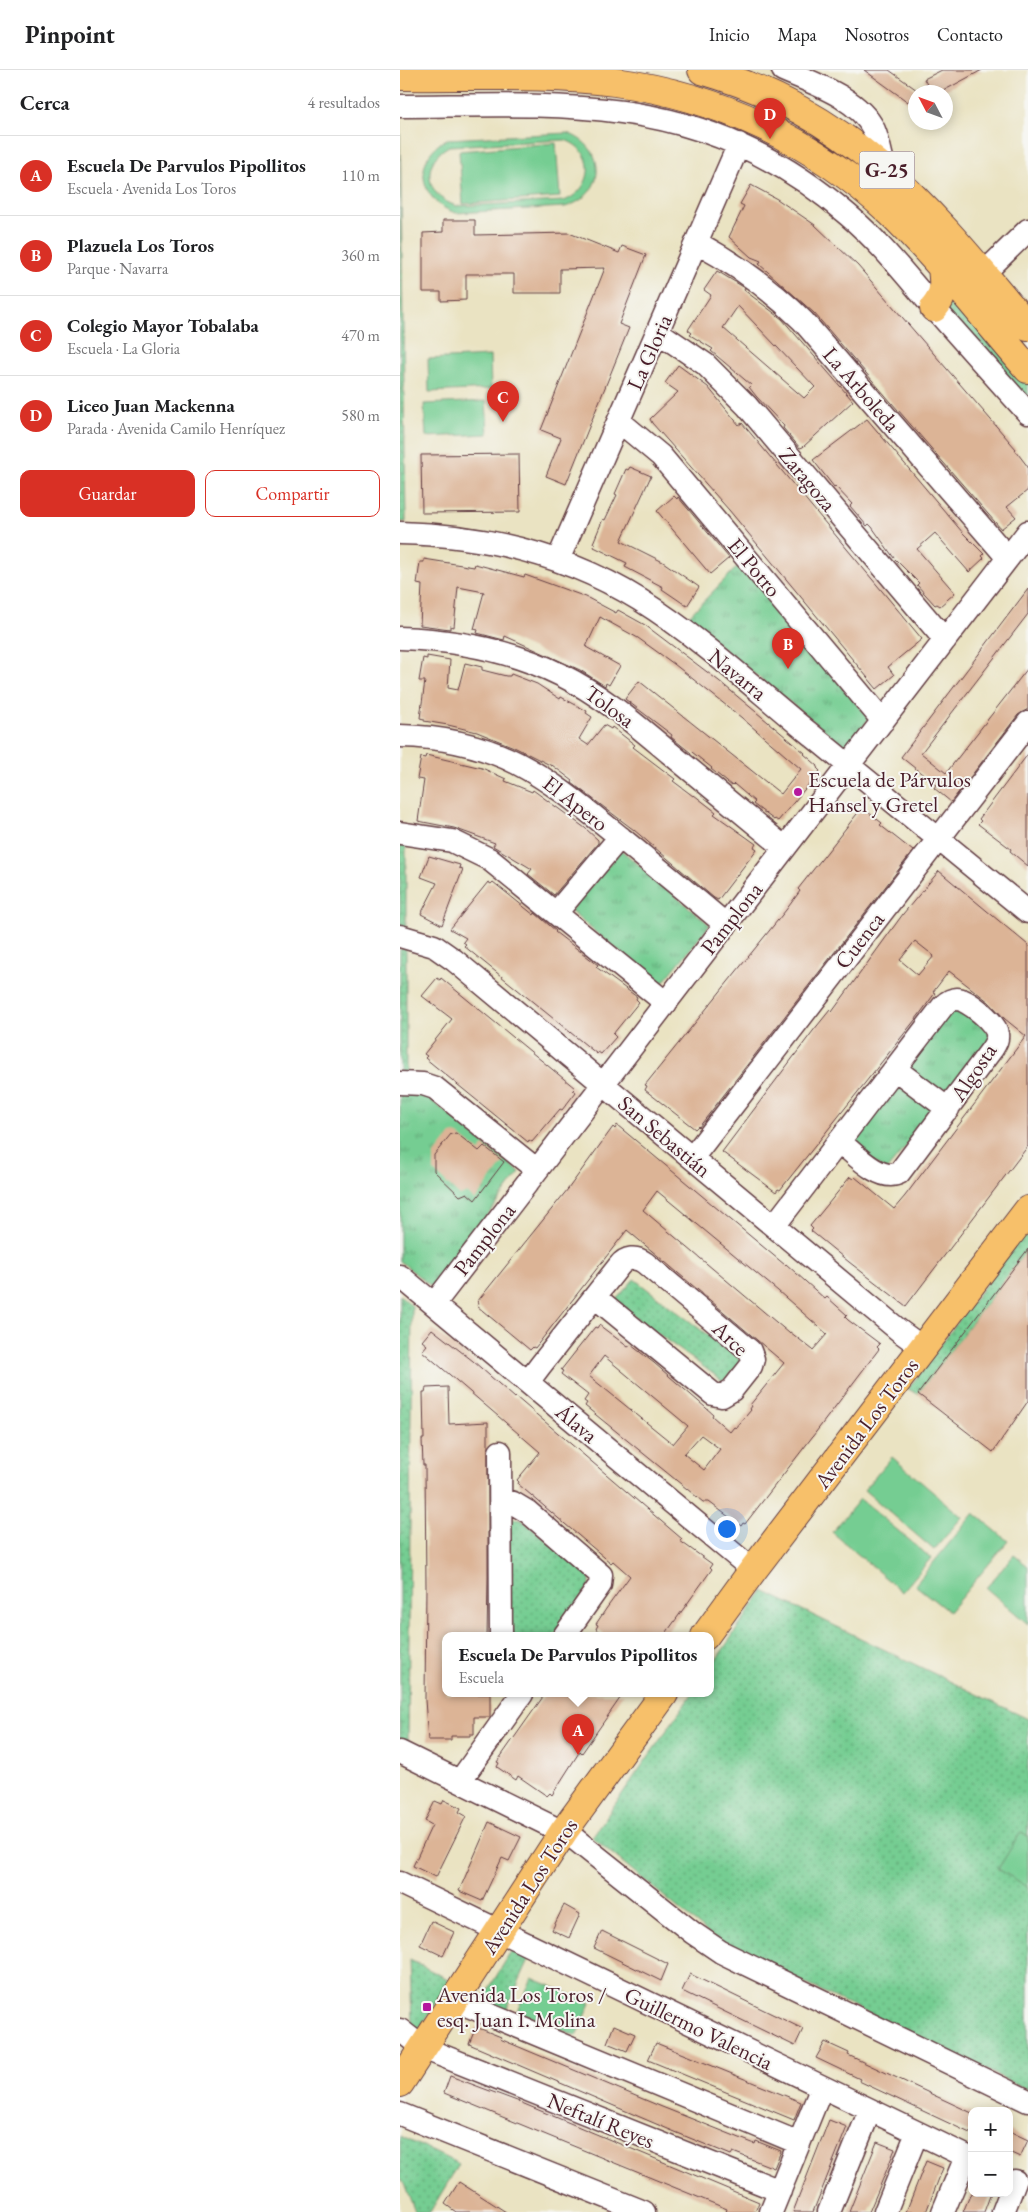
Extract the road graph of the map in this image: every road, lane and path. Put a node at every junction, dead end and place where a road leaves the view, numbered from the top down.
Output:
1 (702, 70) edge
2 (782, 70) edge
3 (408, 78) edge
4 (400, 106) edge
5 (740, 144) junction
6 (884, 167) junction
7 (1028, 230) edge
8 (697, 243) junction
9 (942, 268) junction
10 (983, 274) junction
11 (934, 308) junction
12 (1028, 327) edge
13 (658, 332) junction
14 (1028, 369) edge
15 (1028, 413) edge
16 (619, 421) junction
17 (1028, 532) edge
18 (400, 533) edge
19 (1008, 558) junction
20 (558, 560) junction
21 (400, 638) edge
22 (945, 640) junction
23 (883, 721) junction
24 (1028, 724) edge
25 (400, 736) edge
26 (848, 765) junction
27 (400, 833) edge
28 (620, 837) junction
29 (938, 839) junction
30 (785, 848) junction
31 (1028, 912) edge
32 (556, 913) junction
33 (726, 925) junction
34 (400, 936) edge
35 (666, 1003) junction
36 (895, 1069) junction
37 (400, 1084) edge
38 (603, 1084) junction
39 (948, 1110) junction
40 (839, 1141) junction
41 (692, 1158) junction
42 (537, 1170) junction
43 (1028, 1210) edge
44 (774, 1226) junction
45 (400, 1276) edge
46 (595, 1297) junction
47 (434, 1304) junction
48 (923, 1348) junction
49 (528, 1382) junction
50 (500, 1452) dead end
51 (501, 1500) junction
52 (753, 1570) junction
53 (501, 1632) edge
54 (567, 1632) edge
55 (708, 1632) edge
56 (502, 1697) edge
57 (520, 1697) edge
58 (662, 1697) edge
59 (502, 1723) junction
60 (400, 1752) edge
61 (460, 1781) junction
62 (564, 1831) junction
63 (400, 1883) edge
64 (499, 1931) junction
65 (454, 2000) junction
66 (400, 2030) edge
67 (423, 2048) junction
68 (400, 2083) edge
69 (822, 2087) junction
70 (1028, 2101) edge
71 (870, 2110) junction
72 (400, 2114) edge
73 (917, 2133) junction
74 (799, 2142) junction
75 (968, 2158) edge
76 (968, 2160) edge
77 (1018, 2182) edge
78 (780, 2191) junction
79 (597, 2204) edge
80 (636, 2210) edge
81 (771, 2212) edge
82 (829, 2212) edge
83 (885, 2212) edge
84 (943, 2212) edge
85 (1003, 2212) edge

1 - 6 main road, G-25
2 - 6 street
3 - 9 main road, G-25
4 - 5 street
5 - 8 street, La Gloria
5 - 11 street
6 - 10 main road, G-25
7 - 10 street
8 - 13 street, La Gloria
8 - 19 street, La Arboleda
9 - 11 main road
9 - 14 main road, G-25
10 - 12 main road, G-25
11 - 15 street
13 - 16 street, La Gloria
13 - 22 street, Zaragoza
16 - 20 street, La Gloria
16 - 23 street, El Potro
17 - 19 street, Pamplona
18 - 20 street, Navarra
19 - 22 street, Pamplona
20 - 26 street, Navarra
21 - 30 street, Tolosa
22 - 23 street, Pamplona
23 - 26 street, Pamplona
24 - 29 street, Cuenca
25 - 28 street, El Apero
26 - 29 street, Navarra
26 - 30 street, Pamplona
27 - 32 street
28 - 32 street
28 - 33 street, El Apero
29 - 31 street, Navarra
29 - 41 street, Cuenca
30 - 33 street, Pamplona
32 - 35 street
33 - 35 street, Pamplona
34 - 38 street, San Sebastián
35 - 38 street, Pamplona
36 - 39 street
36 - 39 street, Algosta
36 - 40 street, Algosta
37 - 42 street
38 - 41 street, San Sebastián
38 - 42 street, Pamplona
39 - 40 street, Algosta
40 - 44 street, Algosta
41 - 44 street, San Sebastián
42 - 47 street, Pamplona
43 - 48 main road, Avenida Los Toros
44 - 48 street, San Sebastián
45 - 47 street, Álava
46 - 46 street, Arce
46 - 49 street, Arce
47 - 49 street, Álava
48 - 52 main road, Avenida Los Toros
49 - 52 street, Álava
50 - 51 street
51 - 53 street
51 - 54 street
52 - 55 main road, Avenida Los Toros
56 - 59 street
57 - 59 street
58 - 62 main road, Avenida Los Toros
59 - 61 street
60 - 61 street
61 - 62 street
62 - 64 main road, Avenida Los Toros
62 - 70 street
63 - 64 street, Guillermo Valencia
64 - 65 main road, Avenida Los Toros
64 - 69 street, Guillermo Valencia
65 - 67 main road, Avenida Los Toros
65 - 74 street
66 - 67 street, Neftalí Reyes
67 - 68 main road, Avenida Los Toros
67 - 78 street, Neftalí Reyes
69 - 71 street, Guillermo Valencia
69 - 74 street
71 - 73 street, Guillermo Valencia
71 - 82 street
72 - 79 street
73 - 75 street, Guillermo Valencia
73 - 83 street
74 - 78 street
76 - 84 street
77 - 85 street
78 - 81 street
79 - 80 street

